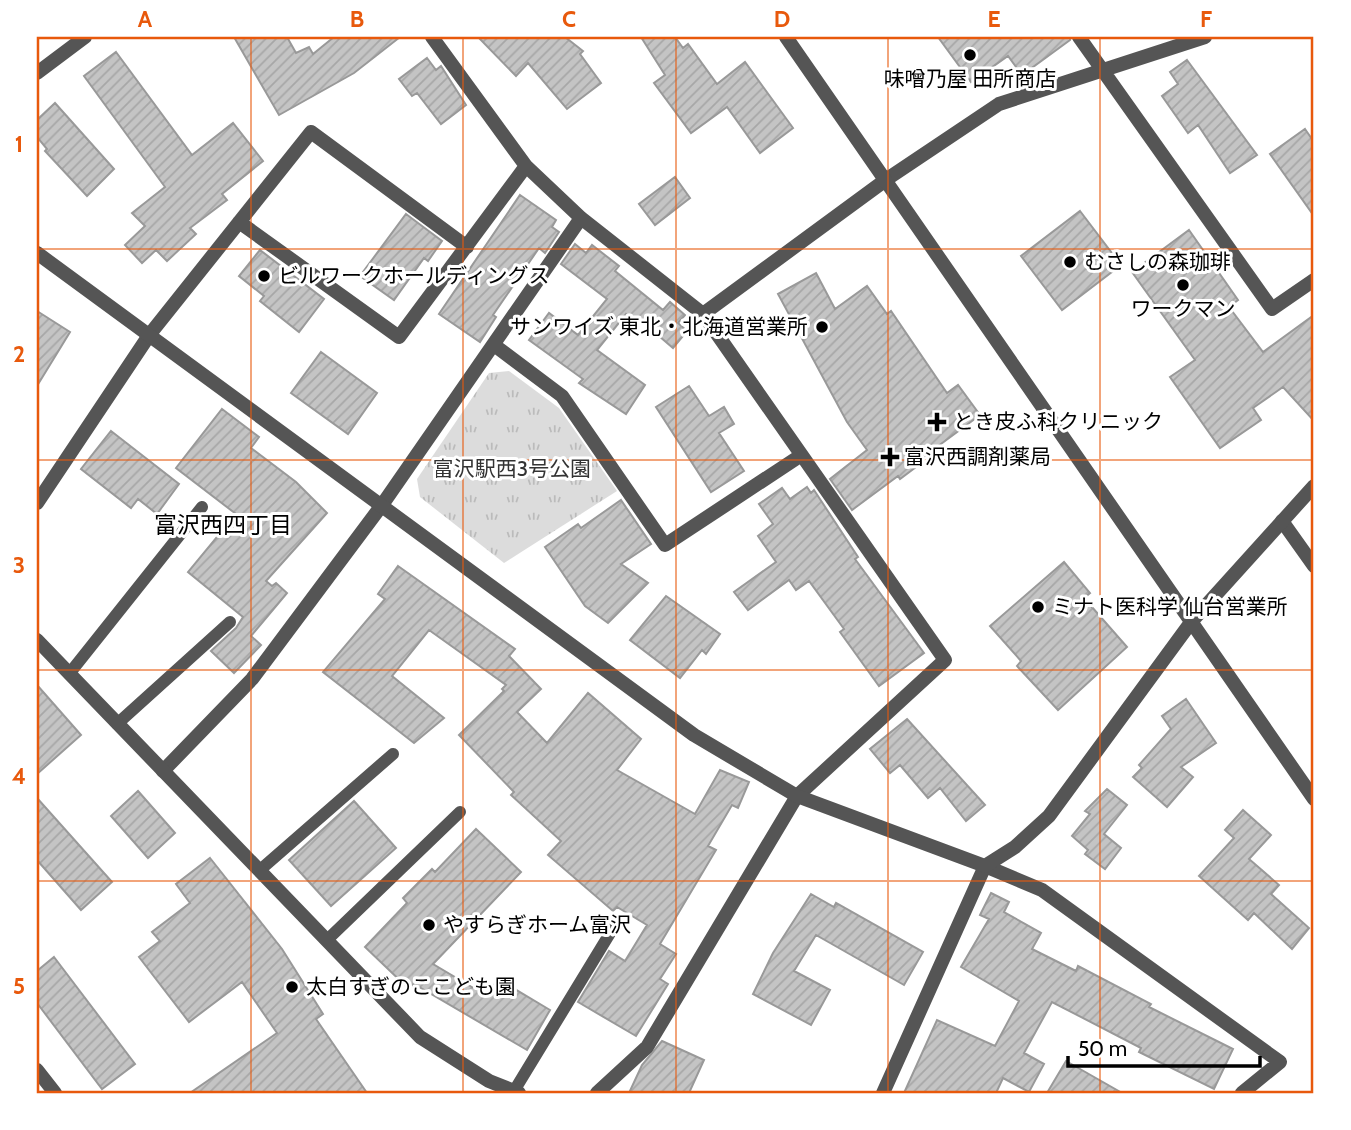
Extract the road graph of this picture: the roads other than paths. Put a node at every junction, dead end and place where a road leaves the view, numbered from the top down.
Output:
1 (85, 37) edge
2 (432, 37) edge
3 (786, 37) edge
4 (1079, 37) edge
5 (1205, 37) edge
6 (1102, 69) junction
7 (37, 74) edge
8 (526, 166) junction
9 (887, 179) junction
10 (582, 218) junction
11 (239, 222) junction
12 (467, 247) junction
13 (37, 253) edge
14 (1314, 280) edge
15 (703, 314) junction
16 (150, 334) junction
17 (494, 345) junction
18 (800, 456) junction
19 (1314, 486) edge
20 (37, 503) edge
21 (382, 505) junction
22 (202, 507) dead end
23 (1282, 521) junction
24 (1314, 566) edge
25 (1192, 621) junction
26 (230, 622) dead end
27 (37, 640) edge
28 (69, 674) junction
29 (117, 724) junction
30 (393, 754) dead end
31 (163, 771) junction
32 (797, 796) junction
33 (1314, 799) edge
34 (460, 812) dead end
35 (985, 866) junction
36 (260, 870) junction
37 (615, 925) dead end
38 (327, 940) junction
39 (37, 1070) edge
40 (517, 1092) edge
41 (55, 1093) edge
42 (597, 1093) edge
43 (883, 1093) edge
44 (1242, 1093) edge

1 - 7 street
2 - 8 street
3 - 9 street
4 - 6 street
5 - 6 street
6 - 9 street
6 - 14 street
8 - 10 street
8 - 12 street
9 - 15 street
9 - 25 street
10 - 15 street
10 - 17 street
11 - 12 street
11 - 12 street
11 - 16 street
13 - 16 street
15 - 18 street
16 - 20 street
16 - 21 street
17 - 18 street
17 - 21 street
18 - 32 street
19 - 23 street
21 - 31 street
21 - 32 street
22 - 28 lane
23 - 24 street
23 - 25 street
25 - 33 street
25 - 35 street
26 - 29 lane
27 - 28 street
28 - 29 street
29 - 31 street
30 - 36 lane
31 - 36 street
32 - 35 street
32 - 42 street
34 - 38 lane
35 - 43 street
35 - 44 street
36 - 38 street
37 - 40 lane
38 - 40 street
39 - 41 street

